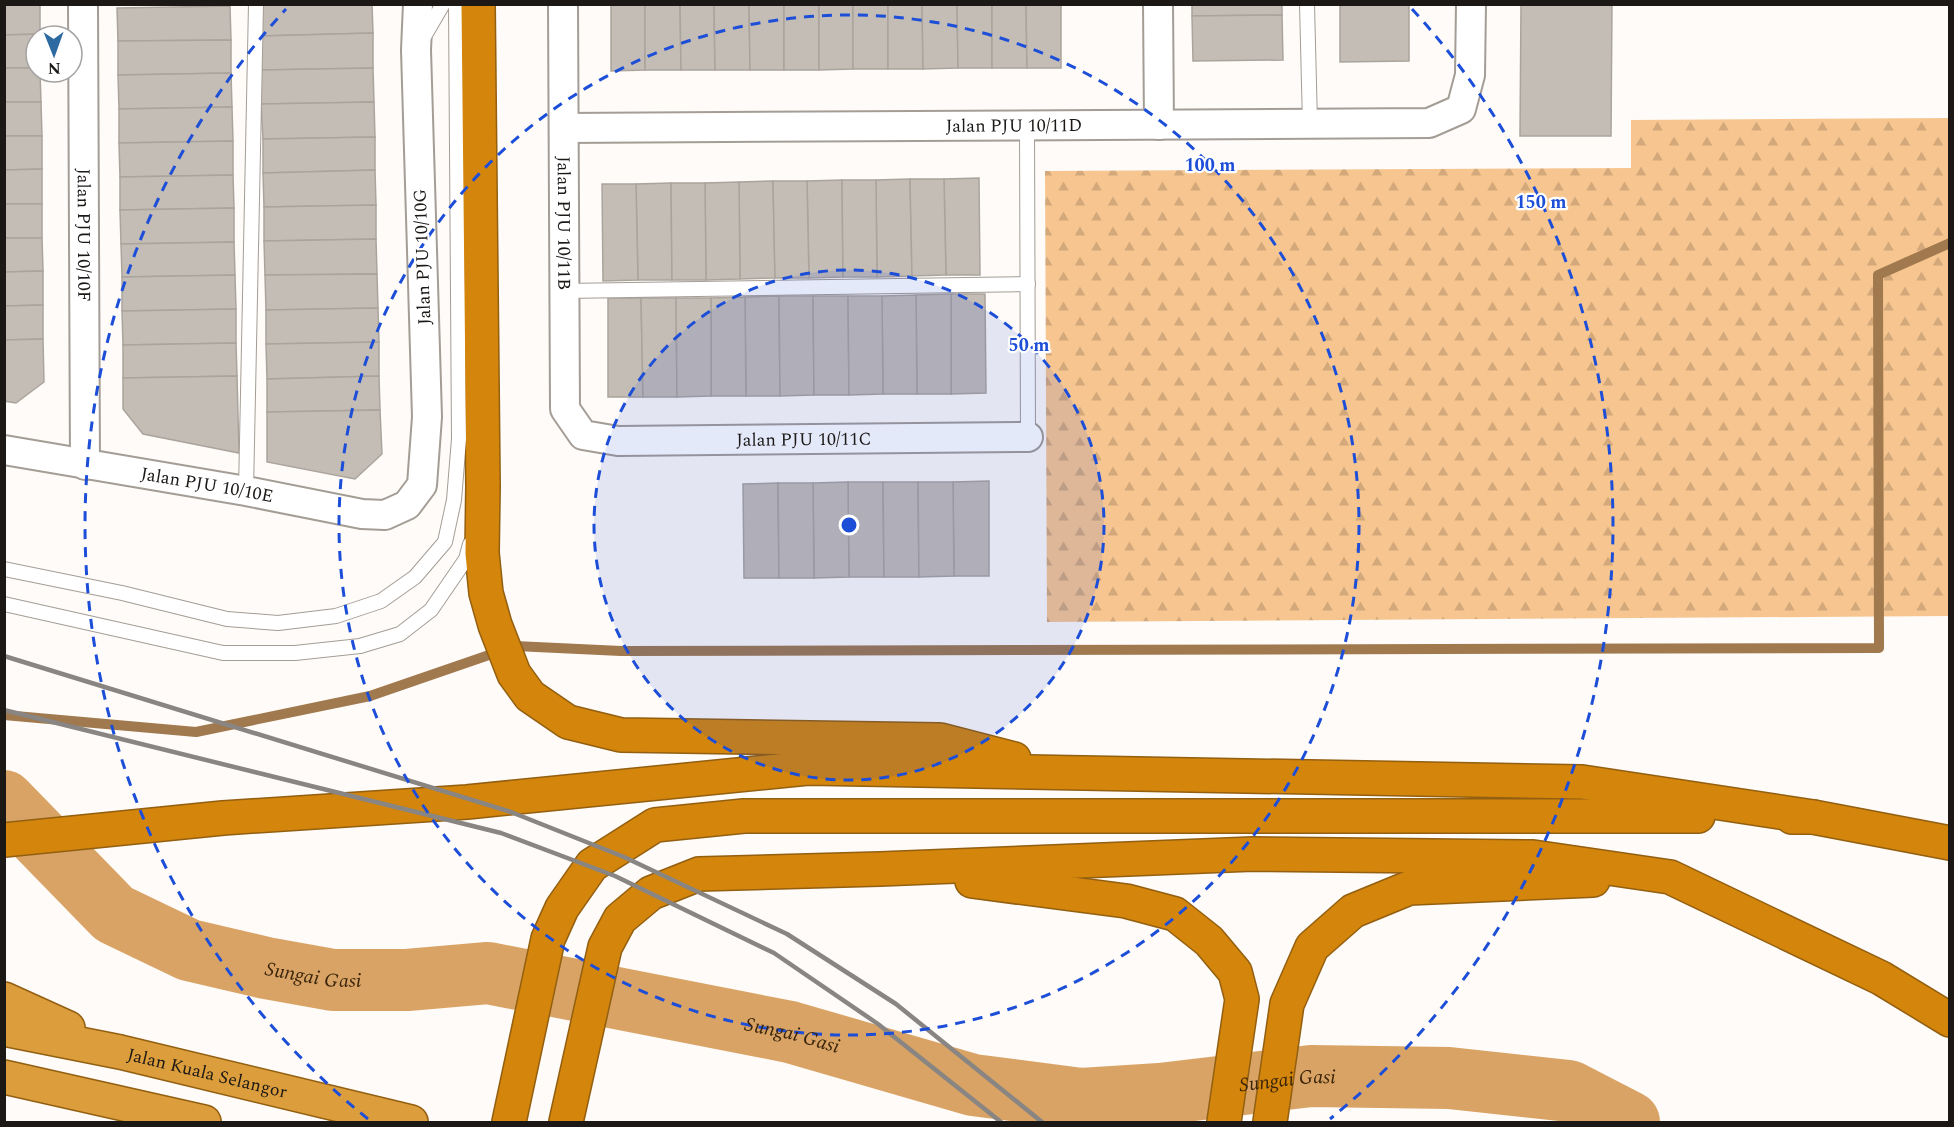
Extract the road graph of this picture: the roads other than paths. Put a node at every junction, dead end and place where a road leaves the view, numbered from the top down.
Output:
1 (83, 4) edge
2 (256, 4) edge
3 (418, 4) edge
4 (443, 4) edge
5 (456, 4) edge
6 (478, 4) edge
7 (563, 4) edge
8 (1158, 4) edge
9 (1307, 4) edge
10 (1471, 4) edge
11 (416, 50) junction
12 (1310, 124) junction
13 (1159, 125) junction
14 (1027, 126) junction
15 (564, 128) junction
16 (1028, 284) junction
17 (564, 291) junction
18 (583, 435) joint
19 (1028, 437) joint
20 (4, 450) edge
21 (85, 465) junction
22 (483, 486) junction
23 (246, 490) junction
24 (407, 505) joint
25 (4, 569) edge
26 (4, 604) edge
27 (1067, 773) junction
28 (1813, 817) junction
29 (4, 840) edge
30 (1950, 843) edge
31 (880, 869) junction
32 (1670, 877) junction
33 (4, 999) edge
34 (1950, 1020) edge
35 (4, 1029) edge
36 (120, 1052) junction
37 (4, 1077) edge
38 (204, 1122) edge
39 (411, 1122) edge
40 (509, 1122) edge
41 (566, 1122) edge
42 (1224, 1122) edge
43 (1270, 1122) edge

1 - 21 street, Jalan PJU 10/10F
2 - 23 lane
3 - 11 street, Jalan PJU 10/10G
4 - 11 lane
5 - 25 lane
6 - 22 highway
7 - 15 street, Jalan PJU 10/11B
8 - 13 street
9 - 12 lane
10 - 12 street, Jalan PJU 10/11D
11 - 24 street, Jalan PJU 10/10G
12 - 13 street, Jalan PJU 10/11D
13 - 14 street, Jalan PJU 10/11D
14 - 15 street, Jalan PJU 10/11D
14 - 16 lane
15 - 17 street, Jalan PJU 10/11B
16 - 17 lane
16 - 19 lane
17 - 18 street, Jalan PJU 10/11B
18 - 19 street, Jalan PJU 10/11C
20 - 21 street, Jalan PJU 10/10E
21 - 23 street, Jalan PJU 10/10E
22 - 26 lane
22 - 27 highway
23 - 24 street, Jalan PJU 10/10E
27 - 28 highway
27 - 29 highway
28 - 30 highway
28 - 40 highway
31 - 32 highway
31 - 41 highway
31 - 42 highway
32 - 34 highway
32 - 43 highway
33 - 36 highway
35 - 36 highway, Jalan Kuala Selangor
36 - 39 highway, Jalan Kuala Selangor
37 - 38 highway

